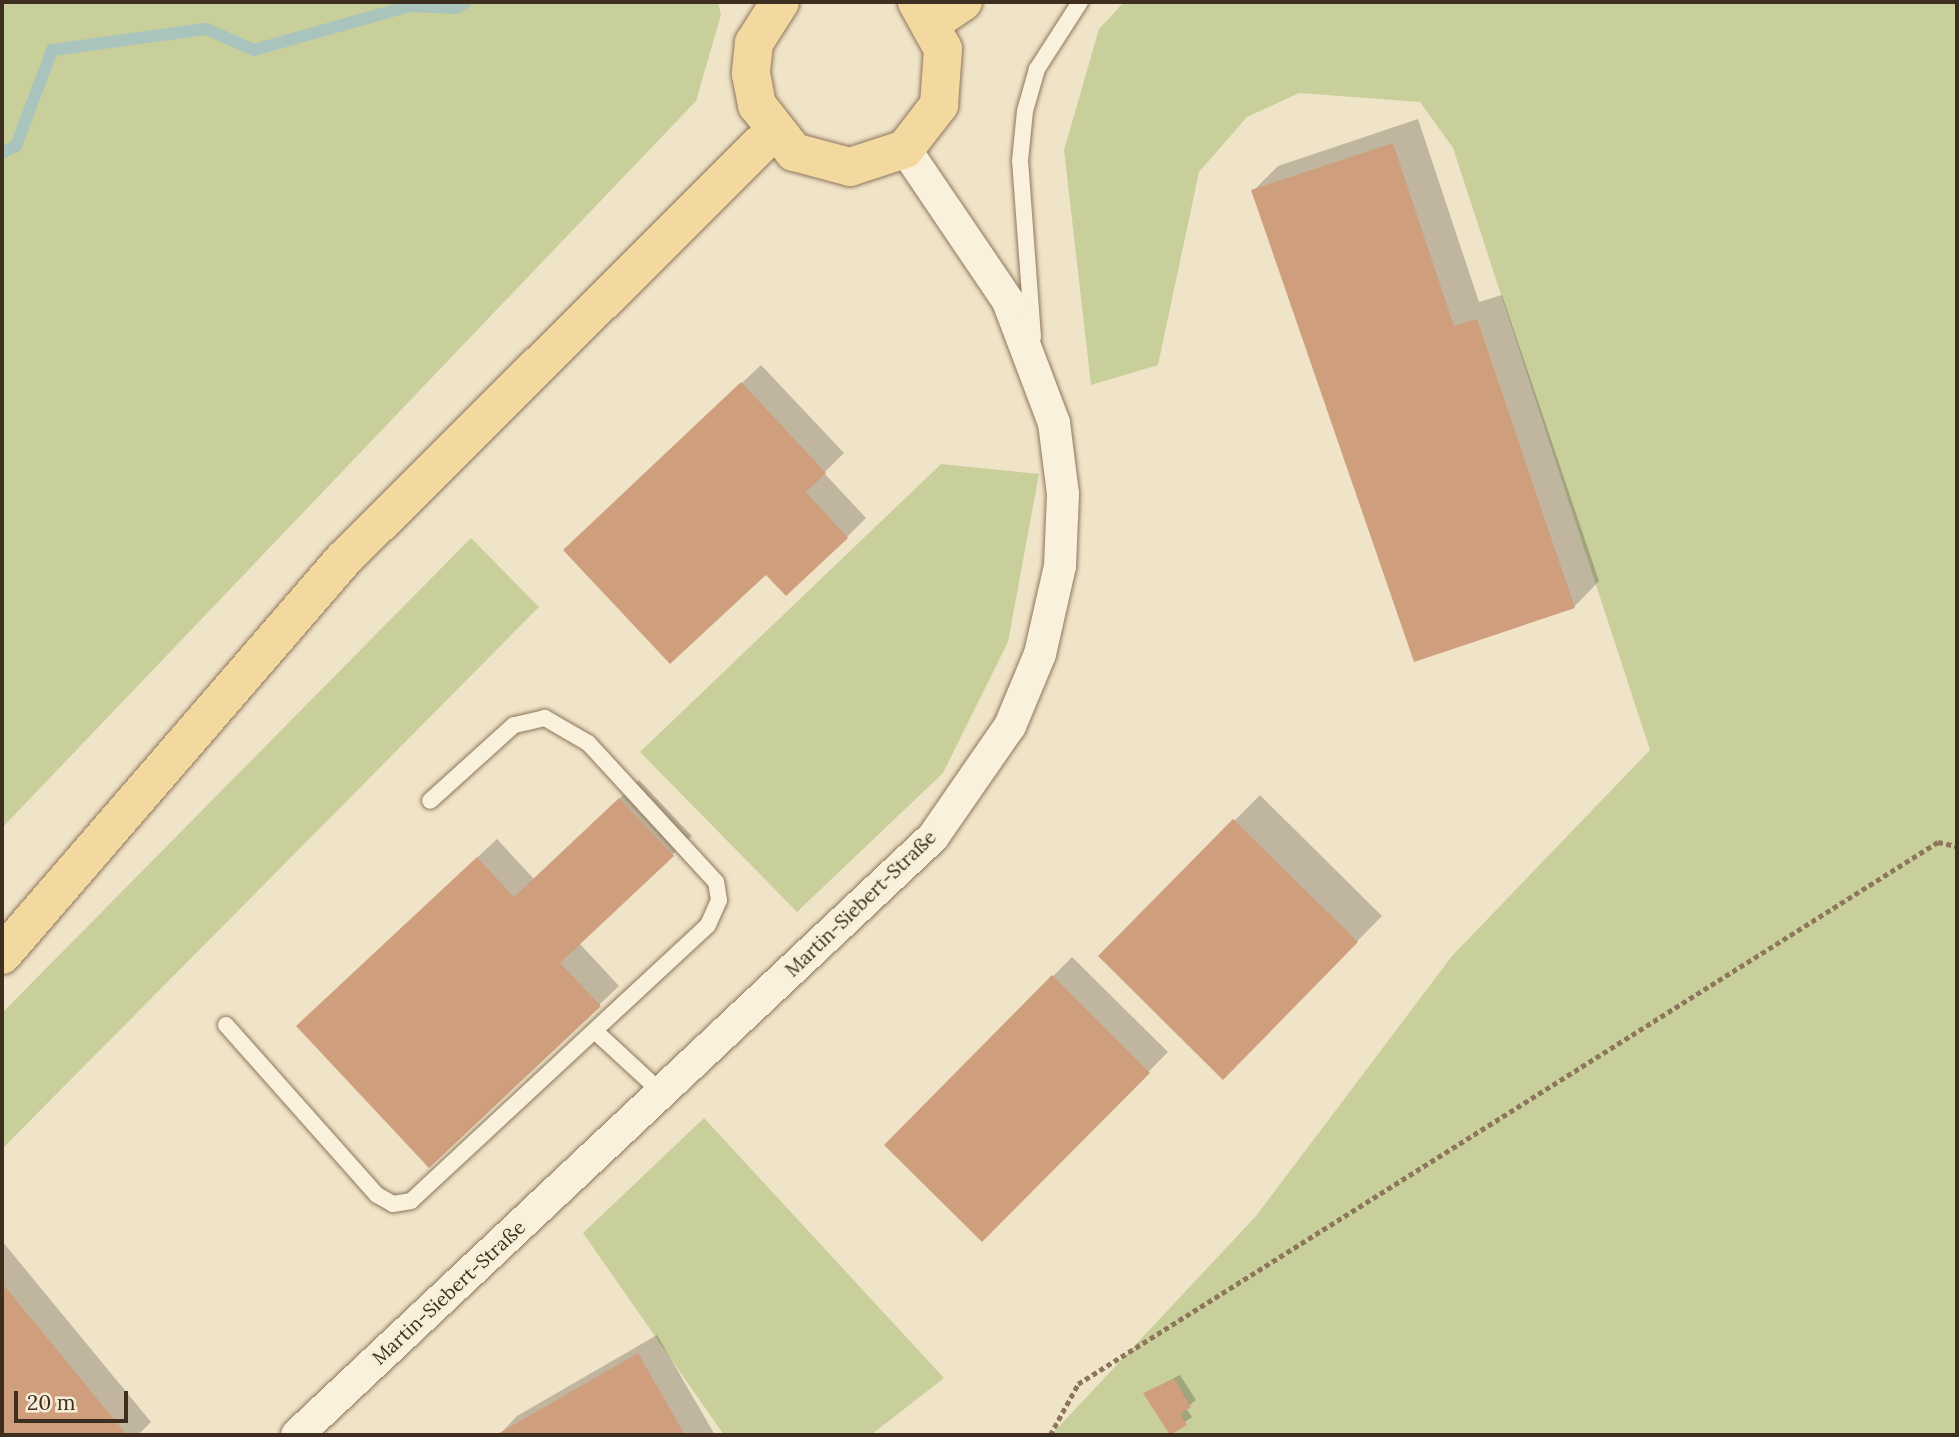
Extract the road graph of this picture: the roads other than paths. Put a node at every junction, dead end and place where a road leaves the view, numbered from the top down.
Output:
1 (780, 2) edge
2 (1080, 2) edge
3 (937, 9) edge
4 (773, 132) junction
5 (905, 149) junction
6 (1034, 361) junction
7 (430, 802) dead end
8 (2, 955) edge
9 (226, 1025) dead end
10 (596, 1031) junction
11 (662, 1093) junction
12 (297, 1435) edge

1 - 4 main road
2 - 6 lane
3 - 5 main road
4 - 5 main road
4 - 8 main road
5 - 6 street, Martin-Siebert-Straße
6 - 11 street, Martin-Siebert-Straße
7 - 10 lane
9 - 10 lane
10 - 11 lane
11 - 12 street, Martin-Siebert-Straße

